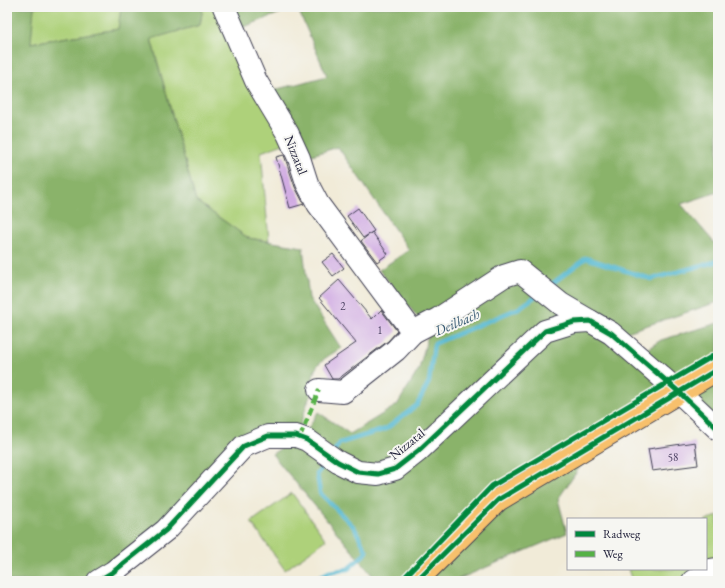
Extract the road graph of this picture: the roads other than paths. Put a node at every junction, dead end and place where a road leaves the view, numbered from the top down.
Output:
1 (224, 7) edge
2 (590, 322) junction
3 (413, 332) junction
4 (718, 369) edge
5 (320, 390) dead end
6 (680, 393) junction
7 (718, 429) edge
8 (718, 569) edge
9 (98, 581) edge
10 (416, 581) edge
11 (692, 581) edge

1 - 3 street, Nizzatal
2 - 3 street
2 - 6 street
2 - 9 street, Nizzatal
3 - 5 street
4 - 6 main road
6 - 7 street
6 - 10 main road
8 - 11 street

